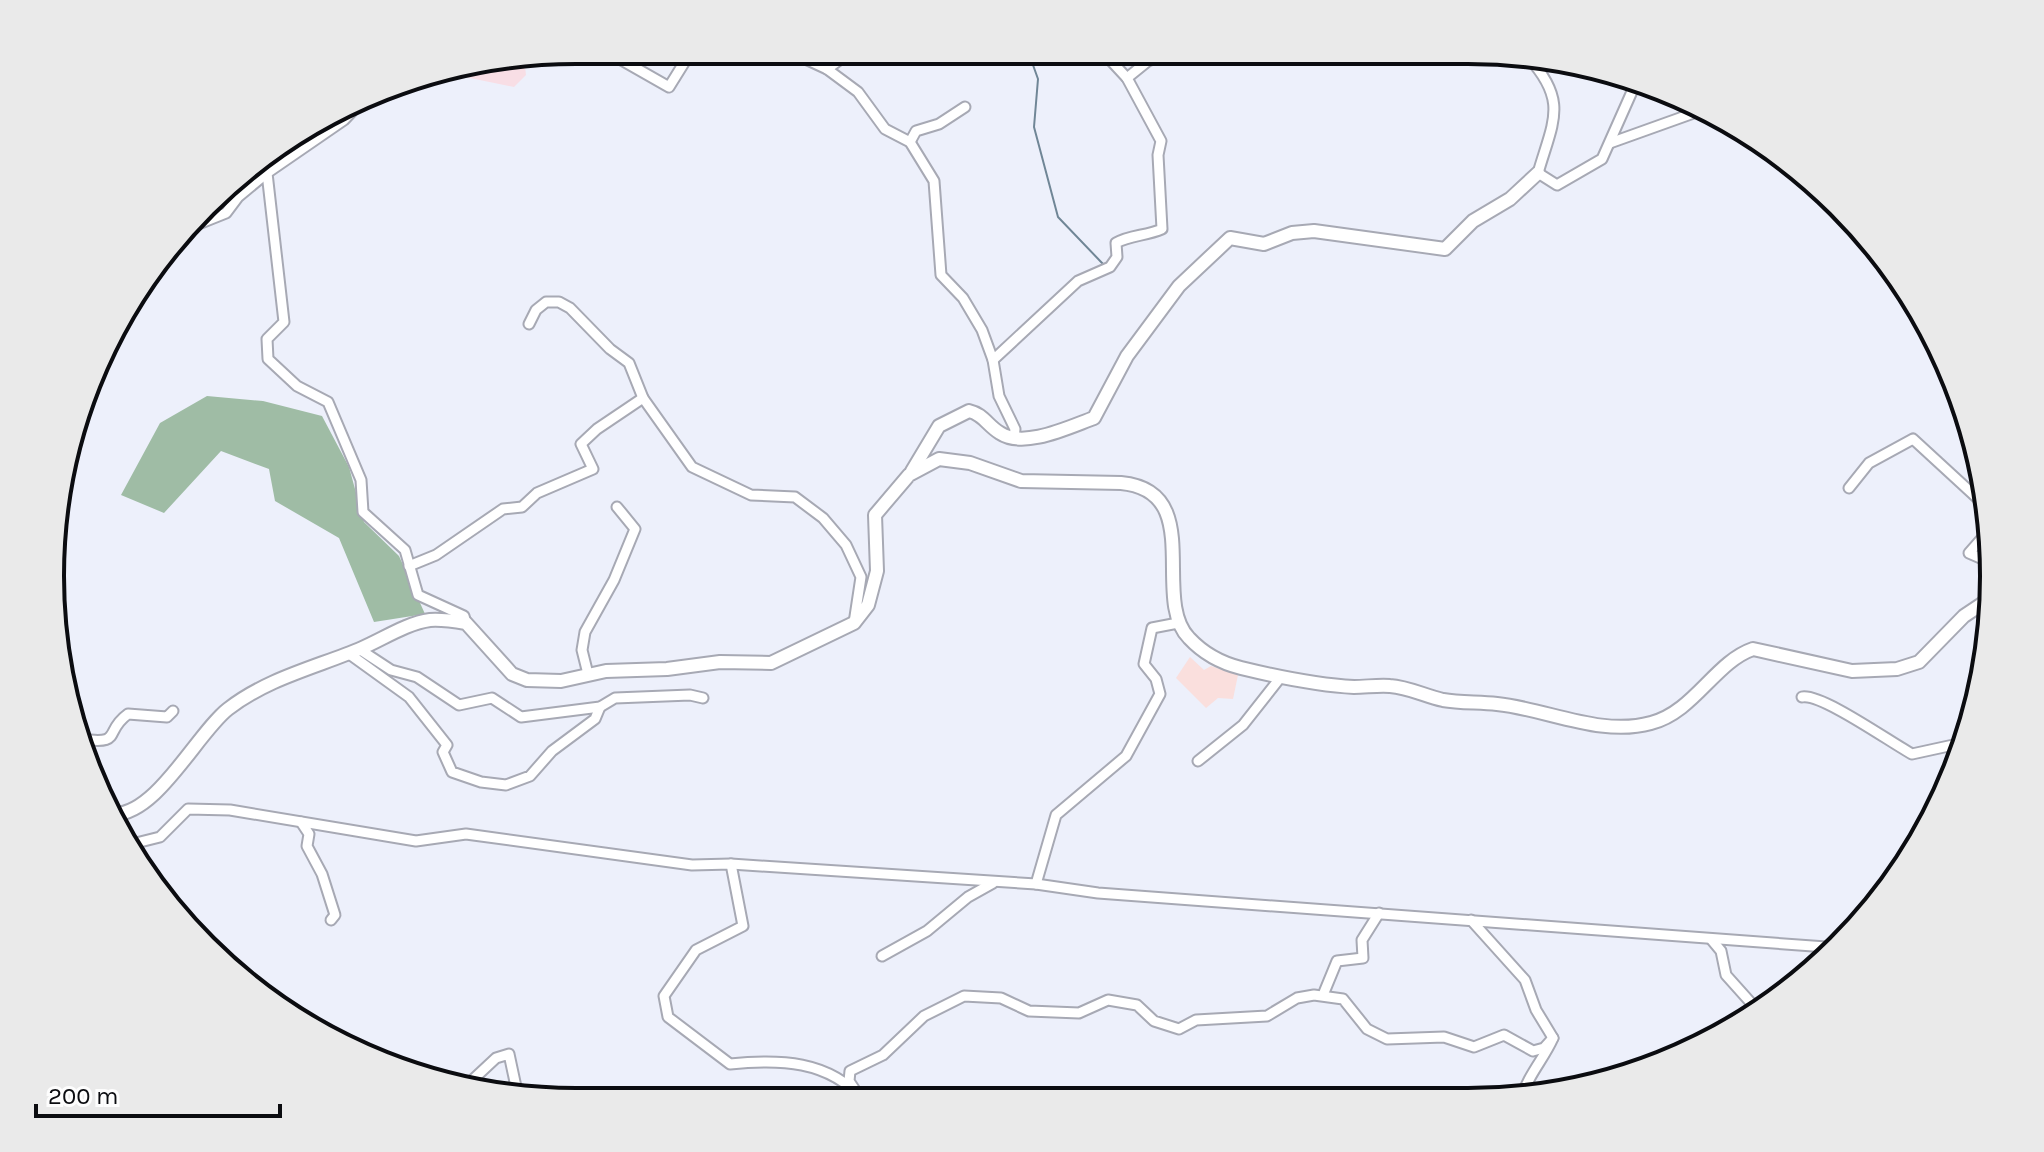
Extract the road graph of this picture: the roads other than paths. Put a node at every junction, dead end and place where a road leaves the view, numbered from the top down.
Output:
1 (624, 64) edge
2 (683, 64) edge
3 (816, 64) edge
4 (834, 64) edge
5 (1114, 64) edge
6 (1144, 64) edge
7 (1535, 68) edge
8 (827, 69) junction
9 (1127, 78) junction
10 (1632, 91) edge
11 (965, 107) dead end
12 (1689, 115) edge
13 (343, 121) edge
14 (910, 142) junction
15 (1610, 143) junction
16 (267, 173) junction
17 (1538, 173) junction
18 (208, 220) edge
19 (529, 324) dead end
20 (993, 360) junction
21 (643, 398) junction
22 (1014, 439) junction
23 (909, 475) junction
24 (1849, 488) dead end
25 (1973, 494) edge
26 (617, 507) dead end
27 (1979, 540) edge
28 (1979, 559) edge
29 (409, 566) junction
30 (1979, 606) edge
31 (466, 623) junction
32 (854, 623) junction
33 (1178, 623) junction
34 (353, 651) junction
35 (588, 674) junction
36 (1280, 678) junction
37 (1802, 697) dead end
38 (703, 698) dead end
39 (600, 707) junction
40 (173, 711) dead end
41 (91, 741) edge
42 (1951, 745) edge
43 (1198, 761) dead end
44 (122, 811) edge
45 (301, 822) junction
46 (139, 842) edge
47 (731, 864) junction
48 (996, 881) junction
49 (1036, 884) junction
50 (1379, 913) junction
51 (331, 920) dead end
52 (1471, 920) junction
53 (1711, 939) junction
54 (1821, 947) edge
55 (882, 956) dead end
56 (1323, 995) junction
57 (1751, 1003) edge
58 (1553, 1038) junction
59 (475, 1078) edge
60 (516, 1085) edge
61 (1525, 1085) edge
62 (852, 1088) edge
63 (854, 1088) edge

1 - 2 street
3 - 8 street
4 - 8 street
5 - 9 street
6 - 9 street
7 - 17 street
8 - 14 street
9 - 20 street
10 - 15 street
11 - 14 street
12 - 15 street
13 - 16 street
14 - 20 street
15 - 17 street
16 - 18 street
16 - 29 street
17 - 22 main road
19 - 21 street
20 - 22 street
21 - 29 street
21 - 32 street
22 - 23 main road
23 - 32 main road
23 - 33 main road
24 - 25 street
26 - 35 street
27 - 28 street
29 - 31 street
30 - 36 main road
31 - 34 main road
31 - 35 main road
32 - 35 main road
33 - 36 main road
33 - 49 street
34 - 39 street
34 - 39 street
34 - 44 main road
36 - 43 street
37 - 42 street
38 - 39 street
40 - 41 street
45 - 46 street
45 - 47 street
45 - 51 street
47 - 48 street
47 - 62 street
48 - 49 street
48 - 55 street
49 - 50 street
50 - 52 street
50 - 56 street
52 - 53 street
52 - 58 street
53 - 54 street
53 - 57 street
56 - 58 street
56 - 63 street
58 - 61 street
59 - 60 street

